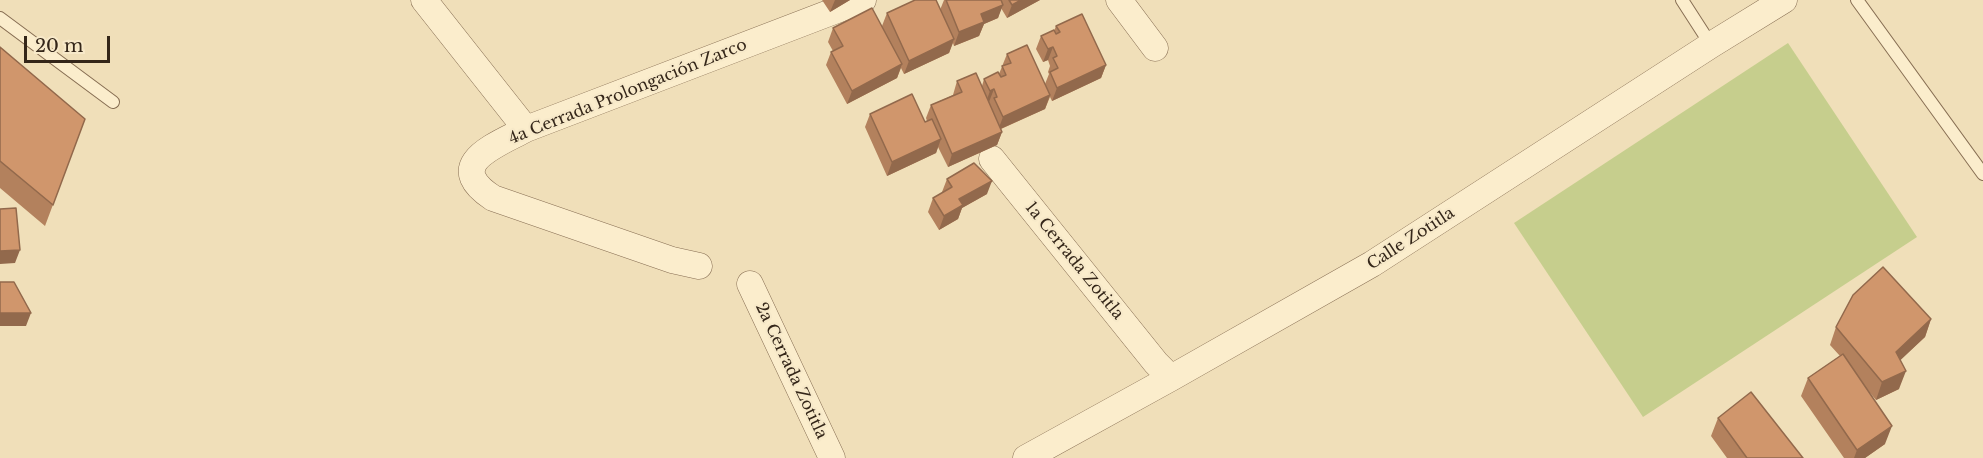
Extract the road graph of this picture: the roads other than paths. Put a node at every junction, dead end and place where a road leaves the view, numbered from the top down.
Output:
1 (424, 0) edge
2 (863, 0) edge
3 (1119, 0) edge
4 (1683, 0) edge
5 (1784, 0) edge
6 (1857, 0) edge
7 (0, 18) edge
8 (1711, 45) junction
9 (1155, 48) dead end
10 (113, 102) dead end
11 (526, 129) junction
12 (992, 159) dead end
13 (1983, 174) edge
14 (699, 266) dead end
15 (750, 284) dead end
16 (1164, 370) junction
17 (832, 458) edge
18 (1026, 458) edge

1 - 11 street
2 - 11 street, 4a Cerrada Prolongación Zarco
3 - 9 street
4 - 8 lane
5 - 8 street, Calle Zotitla
6 - 13 lane
7 - 10 lane
8 - 16 street, Calle Zotitla
11 - 14 street, 4a Cerrada Prolongación Zarco
12 - 16 street, 1a Cerrada Zotitla
15 - 17 street, 2a Cerrada Zotitla
16 - 18 street, Calle Zotitla

